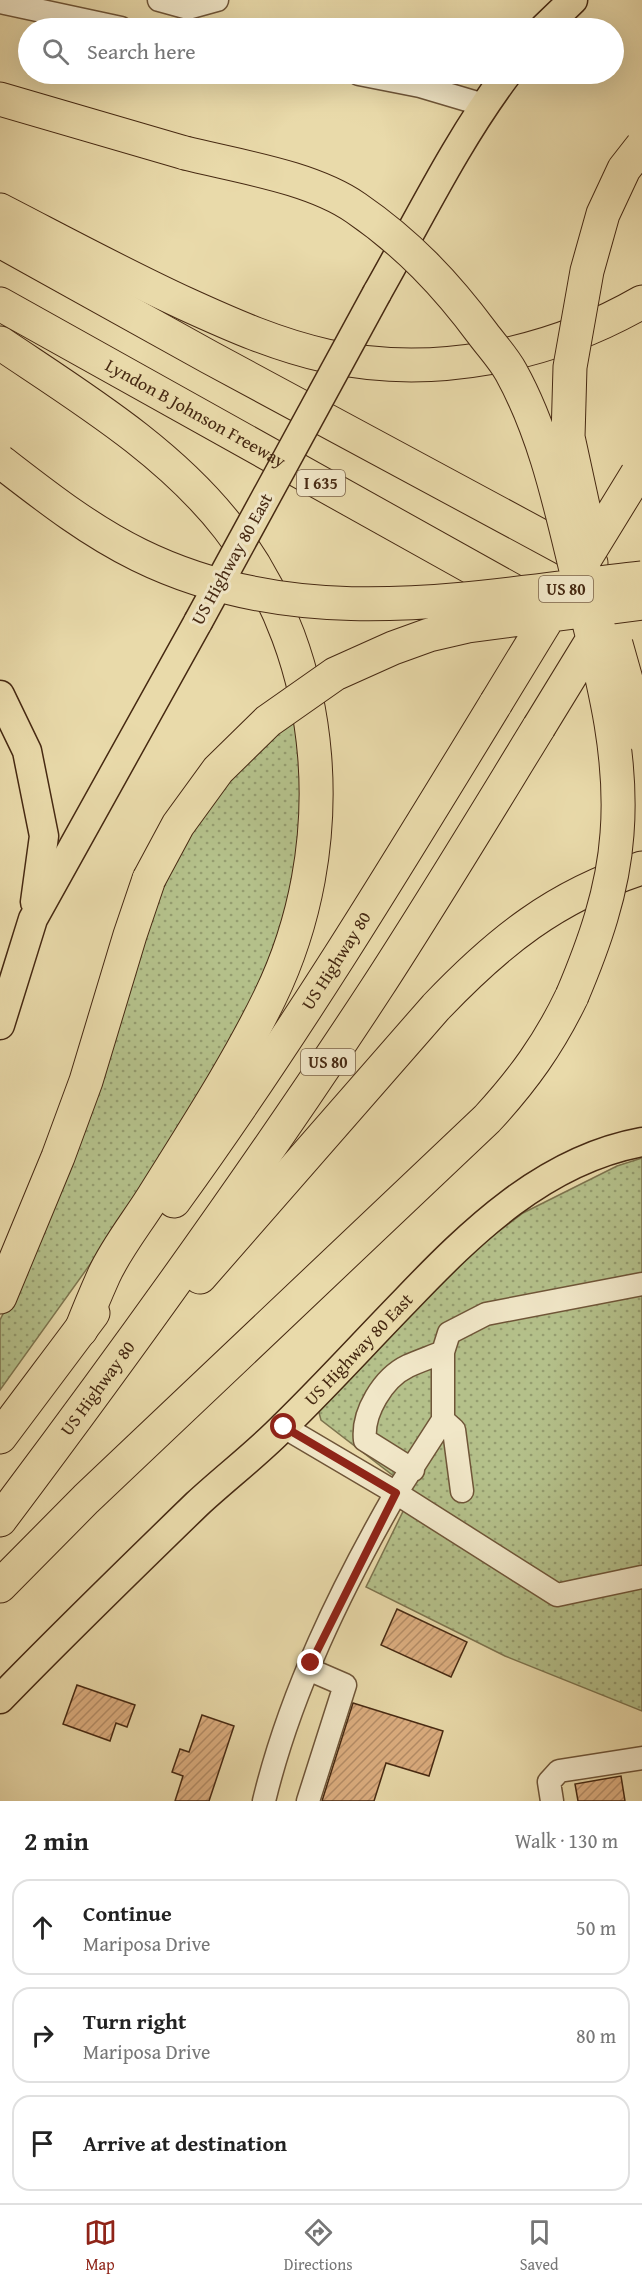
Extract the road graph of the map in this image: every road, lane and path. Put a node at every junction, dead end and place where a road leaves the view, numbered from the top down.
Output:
1 (159, 0) edge
2 (217, 0) edge
3 (573, 0) edge
4 (0, 2) edge
5 (79, 9) edge
6 (99, 18) edge
7 (554, 18) edge
8 (410, 84) edge
9 (499, 84) edge
10 (0, 99) edge
11 (483, 105) junction
12 (642, 146) edge
13 (0, 210) edge
14 (0, 241) edge
15 (642, 302) edge
16 (0, 304) edge
17 (0, 343) edge
18 (0, 461) edge
19 (639, 470) edge
20 (642, 560) edge
21 (642, 578) edge
22 (642, 591) edge
23 (642, 603) edge
24 (642, 661) edge
25 (0, 694) edge
26 (642, 736) edge
27 (642, 868) edge
28 (33, 919) junction
29 (0, 1025) edge
30 (642, 1142) edge
31 (20, 1247) junction
32 (0, 1275) edge
33 (642, 1284) edge
34 (0, 1297) edge
35 (81, 1330) junction
36 (443, 1352) junction
37 (101, 1386) junction
38 (443, 1420) junction
39 (284, 1427) junction
40 (0, 1437) edge
41 (412, 1470) junction
42 (462, 1491) dead end
43 (396, 1493) junction
44 (0, 1520) edge
45 (642, 1577) edge
46 (0, 1586) edge
47 (308, 1669) junction
48 (0, 1699) edge
49 (642, 1758) edge
50 (264, 1801) edge
51 (308, 1801) edge
52 (552, 1801) edge

1 - 2 street
3 - 7 main road
4 - 5 street
5 - 6 street
8 - 11 street
9 - 11 main road, US Highway 80 East
10 - 46 highway, bridge
11 - 28 main road, US Highway 80 East, bridge
12 - 26 highway, bridge
13 - 15 highway
14 - 22 highway
16 - 24 highway, Lyndon B Johnson Freeway / I 635
17 - 35 highway
18 - 21 highway, bridge
19 - 35 highway, US Highway 80 / US 80, bridge
20 - 37 highway, US Highway 80 / US 80, bridge
23 - 31 highway, bridge
25 - 28 main road
27 - 37 highway
28 - 29 main road, US Highway 80 East
30 - 39 main road, US Highway 80 East
31 - 32 highway
31 - 34 highway
33 - 36 street
35 - 40 highway, US Highway 80 / US 80
36 - 38 street
36 - 41 street
37 - 44 highway, US Highway 80 / US 80
38 - 41 street
38 - 42 street
39 - 43 street
39 - 48 main road, US Highway 80 East
41 - 43 street
43 - 45 street
43 - 47 street
47 - 50 street
47 - 51 street
49 - 52 street

